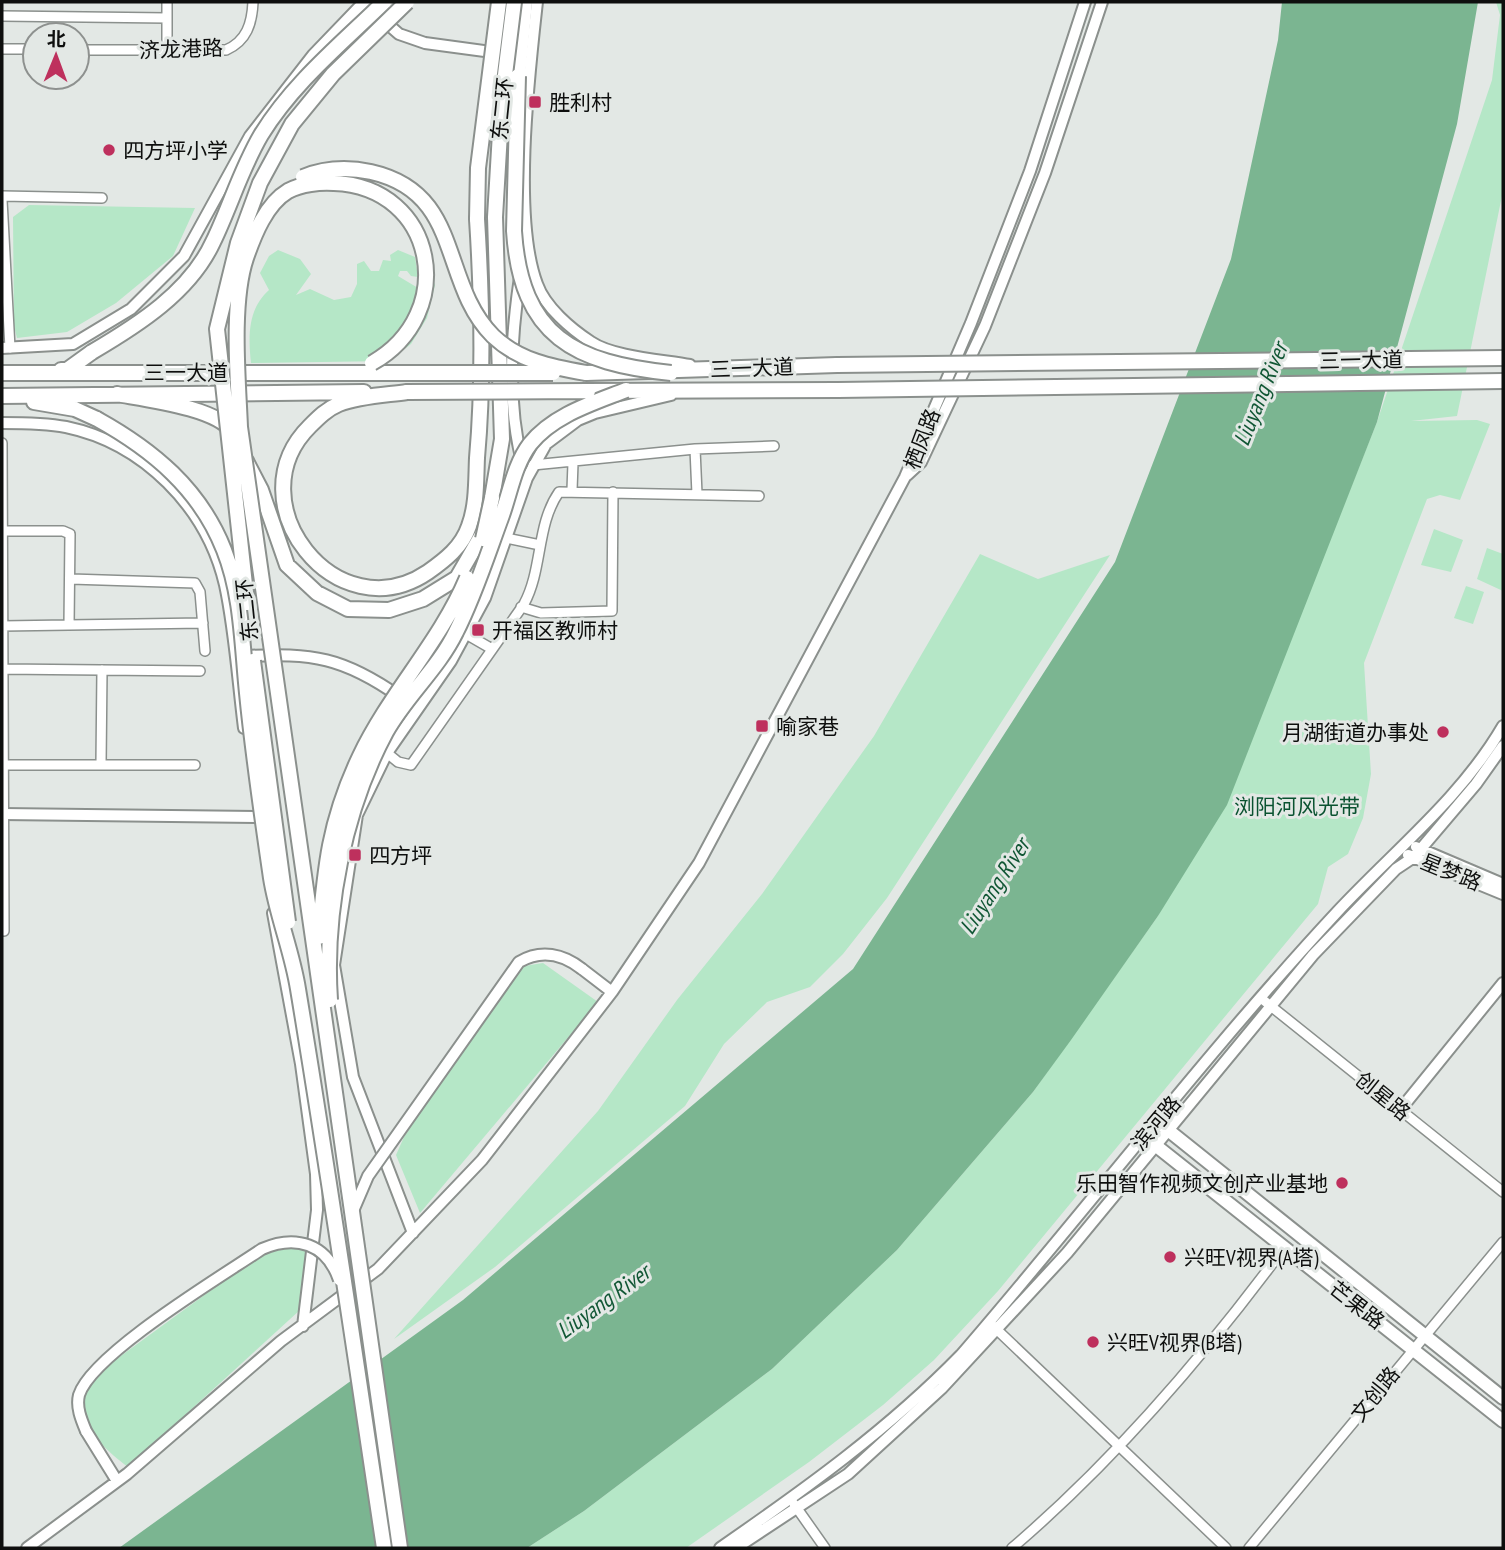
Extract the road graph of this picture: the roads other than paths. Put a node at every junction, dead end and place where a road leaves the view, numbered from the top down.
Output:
1 (167, 2) edge
2 (253, 2) edge
3 (363, 2) edge
4 (384, 2) edge
5 (407, 2) edge
6 (499, 2) edge
7 (514, 2) edge
8 (525, 2) edge
9 (537, 2) edge
10 (1085, 2) edge
11 (1102, 2) edge
12 (2, 16) edge
13 (167, 18) junction
14 (2, 49) edge
15 (21, 50) edge
16 (91, 50) edge
17 (167, 51) junction
18 (525, 57) junction
19 (2, 198) edge
20 (102, 198) dead end
21 (238, 243) junction
22 (527, 243) junction
23 (6, 348) edge
24 (1503, 358) edge
25 (717, 368) junction
26 (2, 372) edge
27 (297, 372) junction
28 (586, 373) junction
29 (671, 373) junction
30 (1503, 381) edge
31 (695, 389) junction
32 (626, 390) junction
33 (407, 392) junction
34 (117, 394) junction
35 (2, 397) edge
36 (2, 423) edge
37 (2, 443) edge
38 (774, 446) dead end
39 (695, 449) junction
40 (573, 463) junction
41 (533, 465) junction
42 (905, 477) junction
43 (527, 478) junction
44 (572, 490) junction
45 (613, 492) junction
46 (697, 494) junction
47 (759, 496) dead end
48 (489, 523) junction
49 (2, 531) edge
50 (506, 538) junction
51 (540, 545) junction
52 (71, 579) junction
53 (521, 607) junction
54 (203, 623) junction
55 (69, 625) junction
56 (2, 626) edge
57 (466, 634) junction
58 (492, 649) junction
59 (205, 651) dead end
60 (235, 656) junction
61 (2, 669) edge
62 (102, 670) junction
63 (200, 671) dead end
64 (417, 709) junction
65 (1503, 726) edge
66 (1503, 746) edge
67 (387, 753) junction
68 (2, 765) edge
69 (101, 765) junction
70 (195, 765) dead end
71 (2, 814) edge
72 (256, 817) junction
73 (1403, 847) junction
74 (1418, 853) junction
75 (1503, 884) edge
76 (1503, 894) edge
77 (4, 931) dead end
78 (316, 963) junction
79 (296, 978) junction
80 (1503, 983) edge
81 (612, 992) junction
82 (1266, 1002) junction
83 (1400, 1110) junction
84 (1163, 1126) junction
85 (1150, 1142) junction
86 (342, 1144) junction
87 (1503, 1192) edge
88 (353, 1210) junction
89 (413, 1233) junction
90 (1503, 1242) edge
91 (1284, 1248) junction
92 (348, 1307) junction
93 (303, 1326) junction
94 (992, 1326) junction
95 (1425, 1335) junction
96 (1412, 1349) junction
97 (1503, 1398) edge
98 (1503, 1421) edge
99 (1118, 1446) junction
100 (117, 1482) junction
101 (793, 1504) junction
102 (27, 1548) edge
103 (384, 1548) edge
104 (400, 1548) edge
105 (720, 1548) edge
106 (736, 1548) edge
107 (825, 1548) edge
108 (1012, 1548) edge
109 (1227, 1548) edge
110 (1249, 1548) edge

1 - 13 street
2 - 17 street, 济龙港路
3 - 18 street
3 - 23 street
4 - 26 highway, bridge
5 - 21 highway, bridge
6 - 33 highway, bridge
7 - 48 highway, 东二环, bridge
8 - 18 highway
9 - 18 street
10 - 42 street, 栖凤路
11 - 42 street, 栖凤路
12 - 13 street
13 - 17 street
14 - 15 street
16 - 17 street, 济龙港路
18 - 22 street
18 - 29 highway, bridge
19 - 20 street
19 - 23 street
21 - 28 highway, bridge
21 - 79 highway, 东二环, bridge
22 - 25 street
22 - 43 street
24 - 25 highway, 三一大道, bridge
25 - 29 highway, 三一大道
26 - 27 highway, 三一大道
27 - 28 highway, 三一大道, bridge
27 - 78 highway, bridge
28 - 29 highway, 三一大道, bridge
30 - 31 highway, 三一大道, bridge
31 - 32 highway, 三一大道
31 - 41 street
32 - 33 highway, 三一大道, bridge
32 - 86 highway, bridge
33 - 34 highway, 三一大道
34 - 35 highway, 三一大道
34 - 48 highway, bridge
35 - 79 highway, bridge
36 - 60 street
37 - 49 street
38 - 39 street
39 - 40 street
39 - 46 street
40 - 41 street
40 - 44 street
41 - 43 street
42 - 81 street
43 - 50 street
44 - 45 street
44 - 51 street
45 - 46 street
45 - 53 street
46 - 47 street
48 - 78 highway, bridge
49 - 52 street
49 - 56 street
50 - 51 street
50 - 57 street
51 - 53 street
52 - 54 street
52 - 55 street
53 - 58 street
54 - 55 street
54 - 59 street
55 - 56 street
56 - 61 street
57 - 58 street
57 - 64 street
58 - 67 street
60 - 64 street
60 - 72 street
61 - 62 street
61 - 68 street
62 - 63 street
62 - 69 street
64 - 67 street
65 - 73 street, 滨河路
66 - 74 street, 滨河路
67 - 89 street
68 - 69 street
68 - 71 street
69 - 70 street
71 - 72 street
71 - 77 street
72 - 93 street
73 - 74 street, 星梦路
73 - 82 street, 滨河路
74 - 75 street, 星梦路
74 - 76 street, 星梦路
74 - 82 street, 滨河路
78 - 86 highway, bridge
79 - 92 highway, bridge
80 - 83 street
81 - 88 street, bridge
81 - 89 street
82 - 83 street, 创星路
82 - 84 street, 滨河路
83 - 87 street, 创星路
84 - 85 street, 滨河路
84 - 95 main road, 芒果路
85 - 91 main road, 芒果路
85 - 94 street, 滨河路
86 - 88 highway, bridge
88 - 104 highway, bridge
89 - 93 street
90 - 95 street, 文创路
91 - 96 main road, 芒果路
91 - 99 street
92 - 100 street, bridge
92 - 103 highway, bridge
93 - 100 street
94 - 99 street
94 - 101 street, 滨河路
95 - 96 street, 文创路
95 - 97 main road, 芒果路
96 - 98 main road, 芒果路
96 - 110 street, 文创路
99 - 108 street
99 - 109 street
100 - 102 street
101 - 105 street, 滨河路
101 - 106 street, 滨河路
101 - 107 street

